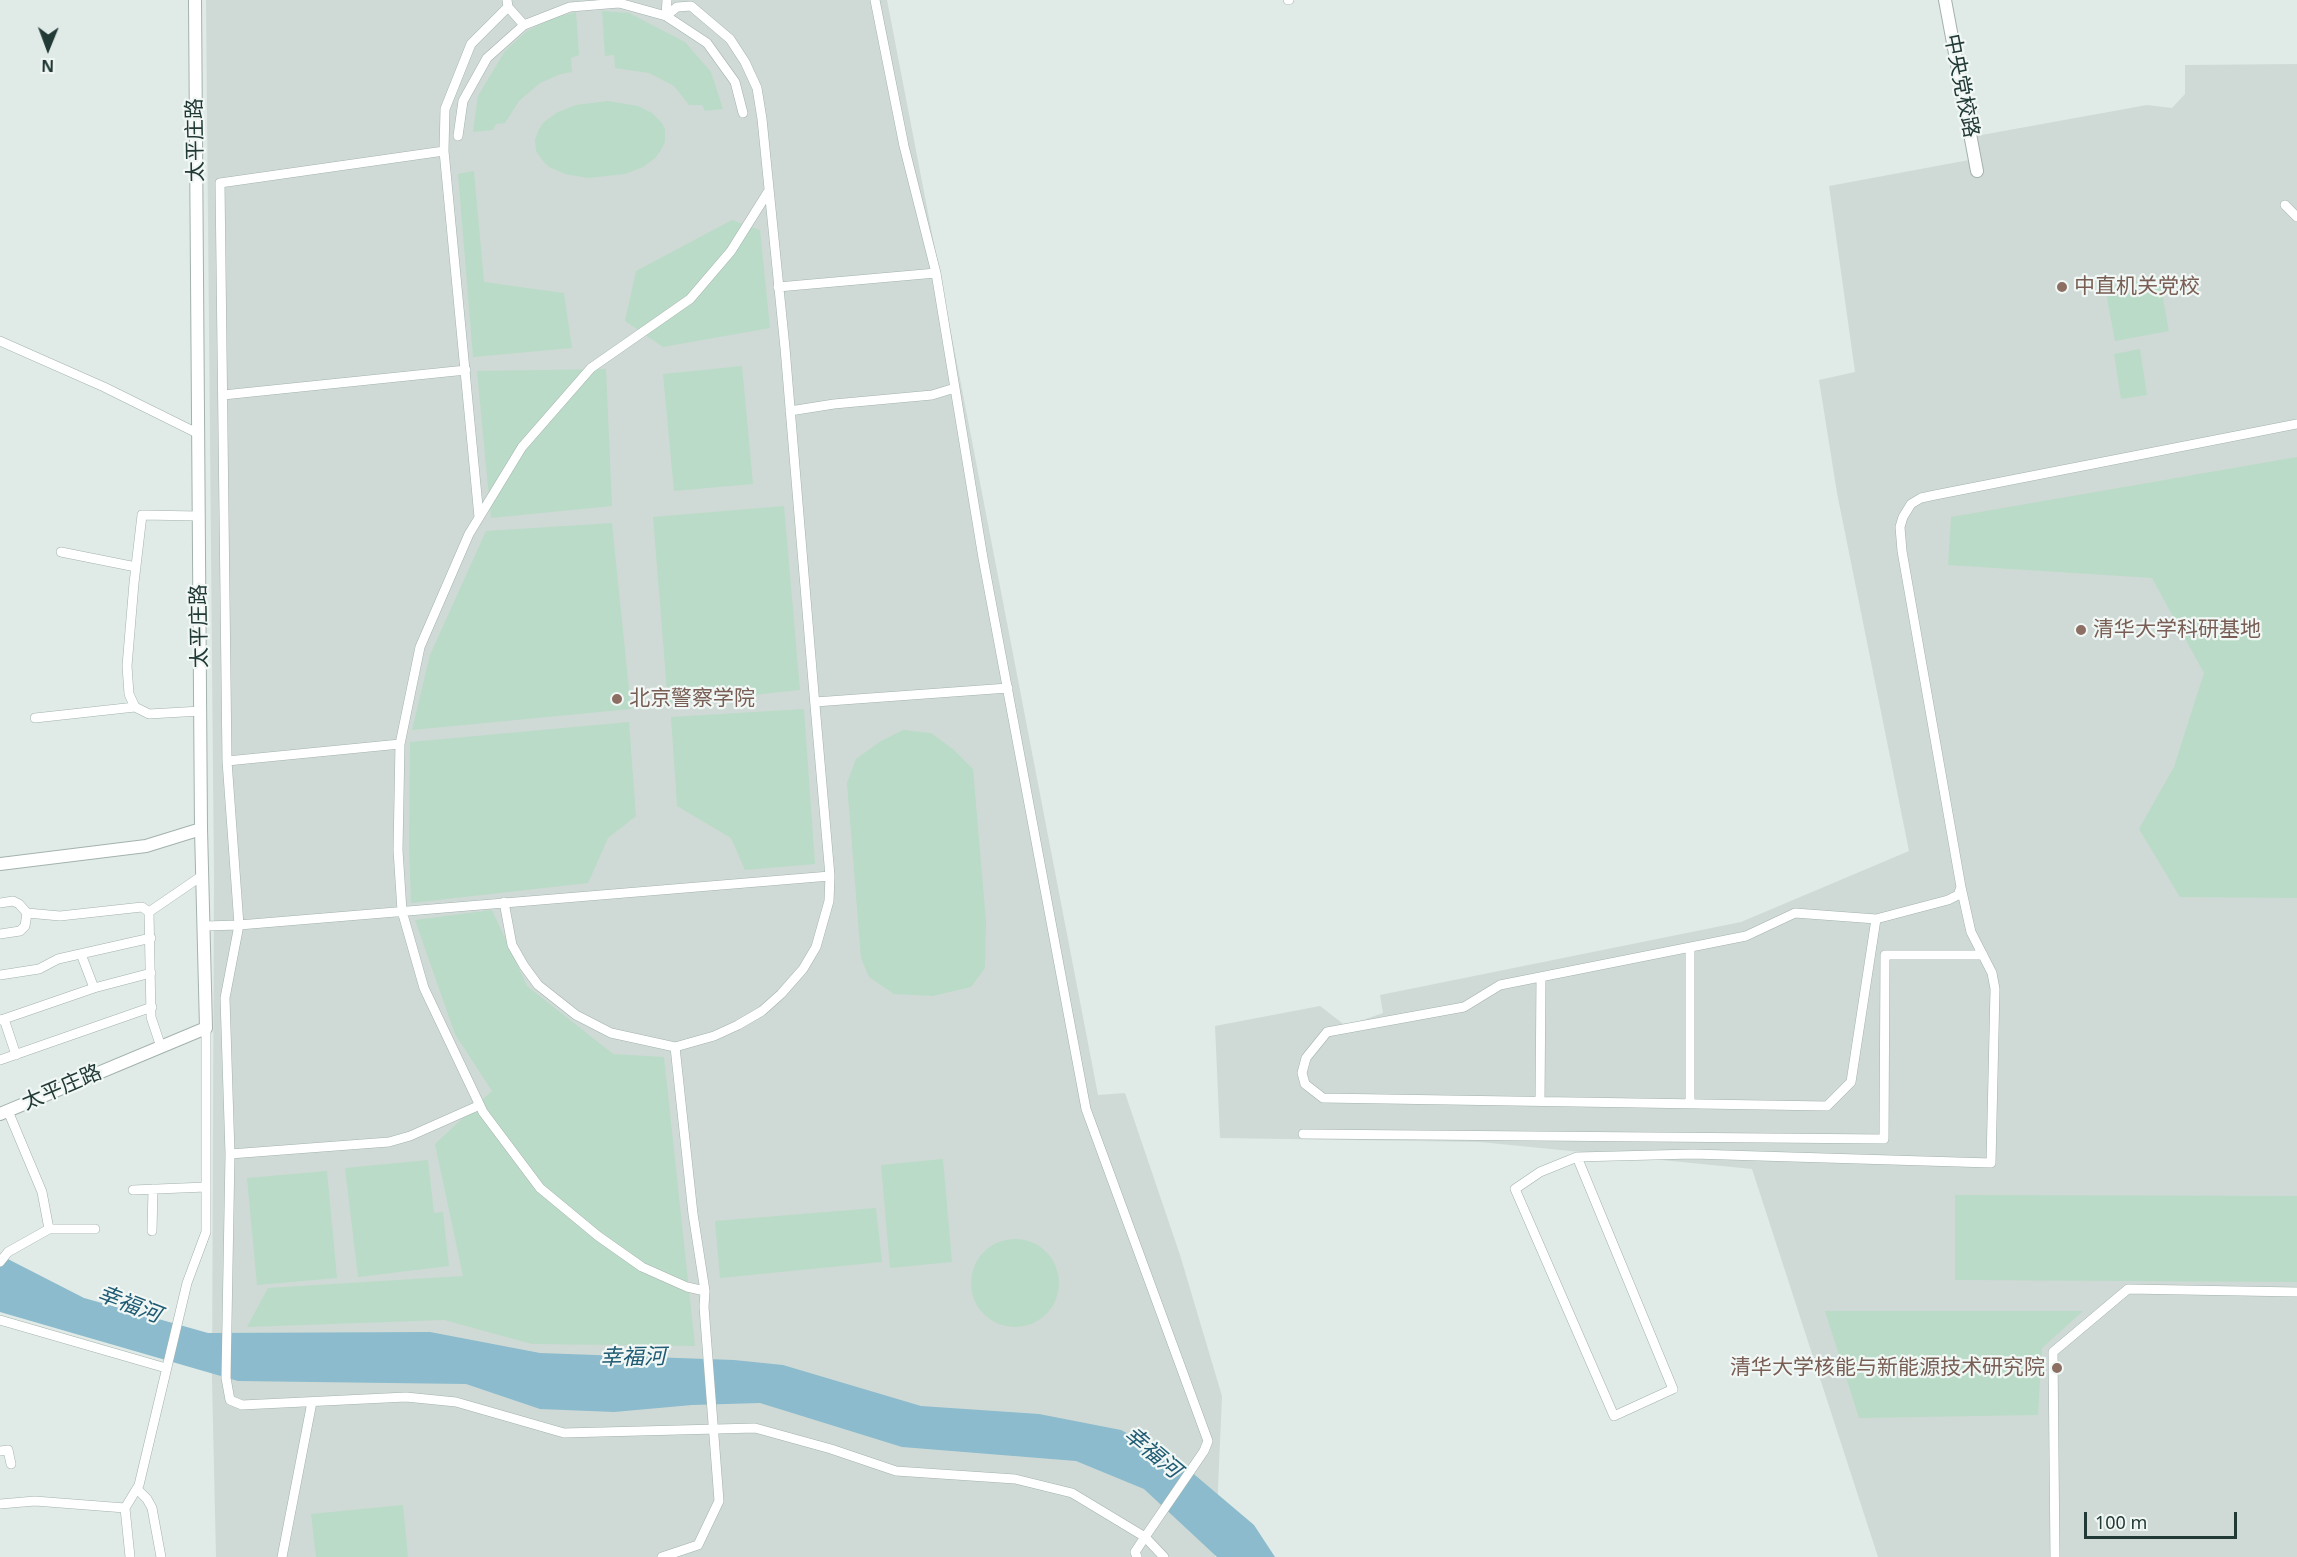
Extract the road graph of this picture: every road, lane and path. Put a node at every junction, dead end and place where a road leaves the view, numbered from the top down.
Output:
1 (195, 0) edge
2 (667, 0) edge
3 (875, 0) edge
4 (1945, 0) edge
5 (508, 4) edge
6 (666, 16) junction
7 (524, 25) junction
8 (743, 113) dead end
9 (458, 136) dead end
10 (444, 151) junction
11 (1977, 171) dead end
12 (768, 192) junction
13 (2285, 206) dead end
14 (2297, 217) edge
15 (936, 273) junction
16 (778, 287) junction
17 (0, 341) edge
18 (466, 370) junction
19 (955, 388) junction
20 (223, 395) junction
21 (790, 411) junction
22 (2297, 424) edge
23 (199, 434) junction
24 (199, 516) junction
25 (479, 517) junction
26 (61, 552) dead end
27 (136, 567) junction
28 (1008, 688) junction
29 (815, 702) junction
30 (135, 707) junction
31 (201, 711) junction
32 (34, 718) dead end
33 (400, 744) junction
34 (227, 760) junction
35 (201, 830) junction
36 (0, 864) edge
37 (203, 875) junction
38 (830, 876) junction
39 (1961, 887) junction
40 (504, 902) junction
41 (0, 903) edge
42 (402, 911) junction
43 (149, 912) junction
44 (27, 913) junction
45 (1876, 919) junction
46 (239, 925) junction
47 (205, 926) junction
48 (0, 934) edge
49 (151, 938) junction
50 (1690, 947) junction
51 (81, 954) junction
52 (1983, 955) junction
53 (151, 972) junction
54 (0, 975) edge
55 (1541, 977) junction
56 (94, 988) junction
57 (152, 1007) junction
58 (2, 1019) edge
59 (206, 1028) junction
60 (161, 1047) junction
61 (675, 1047) junction
62 (16, 1055) junction
63 (0, 1060) edge
64 (1540, 1101) junction
65 (1690, 1104) junction
66 (480, 1105) junction
67 (4, 1113) edge
68 (1304, 1134) dead end
69 (230, 1154) junction
70 (1577, 1157) junction
71 (206, 1187) junction
72 (153, 1189) junction
73 (134, 1190) dead end
74 (49, 1228) junction
75 (95, 1229) dead end
76 (152, 1231) dead end
77 (0, 1262) edge
78 (705, 1291) junction
79 (2297, 1292) edge
80 (0, 1320) edge
81 (167, 1366) junction
82 (312, 1402) junction
83 (714, 1429) junction
84 (0, 1451) edge
85 (11, 1464) dead end
86 (137, 1489) junction
87 (0, 1504) edge
88 (125, 1508) junction
89 (1145, 1537) junction
90 (130, 1557) edge
91 (161, 1557) edge
92 (282, 1557) edge
93 (662, 1557) edge
94 (1137, 1557) edge
95 (1164, 1557) edge
96 (2055, 1557) edge

1 - 23 street, 太平庄路
2 - 6 street
3 - 15 street
4 - 11 street, 中央党校路
5 - 7 street
5 - 10 street
6 - 7 street
6 - 8 street
6 - 12 street
7 - 9 street
10 - 18 street
10 - 20 street
12 - 16 street
12 - 25 street
13 - 14 street
15 - 16 street
15 - 19 street
16 - 21 street
17 - 23 street
18 - 20 street
18 - 25 street
19 - 21 street
19 - 28 street
20 - 34 street
21 - 29 street
22 - 39 street
23 - 24 street, 太平庄路
24 - 27 street
24 - 31 street, 太平庄路
25 - 33 street
26 - 27 street
27 - 30 street
28 - 29 street
28 - 89 street
29 - 38 street
30 - 31 street
30 - 32 street
31 - 35 street, 太平庄路
33 - 34 street
33 - 42 street
34 - 46 street
35 - 36 street
35 - 37 street, 太平庄路
37 - 43 street
37 - 47 street, 太平庄路
38 - 40 street
38 - 61 street
39 - 45 street
39 - 52 street
40 - 42 street
40 - 61 street
41 - 44 street
42 - 46 street
42 - 66 street
43 - 44 street
43 - 49 street
44 - 48 street
45 - 50 street
45 - 65 street
46 - 47 street
46 - 69 street
47 - 59 street, 太平庄路
49 - 51 street
49 - 53 street
50 - 55 street
50 - 65 street
51 - 54 street
51 - 56 street
52 - 68 street
52 - 70 street
53 - 56 street
53 - 57 street
55 - 64 street
55 - 64 street
56 - 58 street
57 - 60 street
57 - 62 street
58 - 62 street
59 - 60 street, 太平庄路
59 - 71 street
60 - 67 street, 太平庄路
61 - 78 street
62 - 63 street
64 - 65 street
66 - 69 street
66 - 78 street
67 - 74 street
69 - 82 street
70 - 70 street
71 - 72 street
71 - 81 street
72 - 73 street
72 - 76 street
74 - 75 street
74 - 77 street
78 - 83 street
79 - 96 street
80 - 81 street
81 - 86 street
82 - 83 street
82 - 92 street
83 - 89 street
83 - 93 street
84 - 85 street
86 - 88 street
86 - 91 street
87 - 88 street
88 - 90 street
89 - 94 street
89 - 95 street

